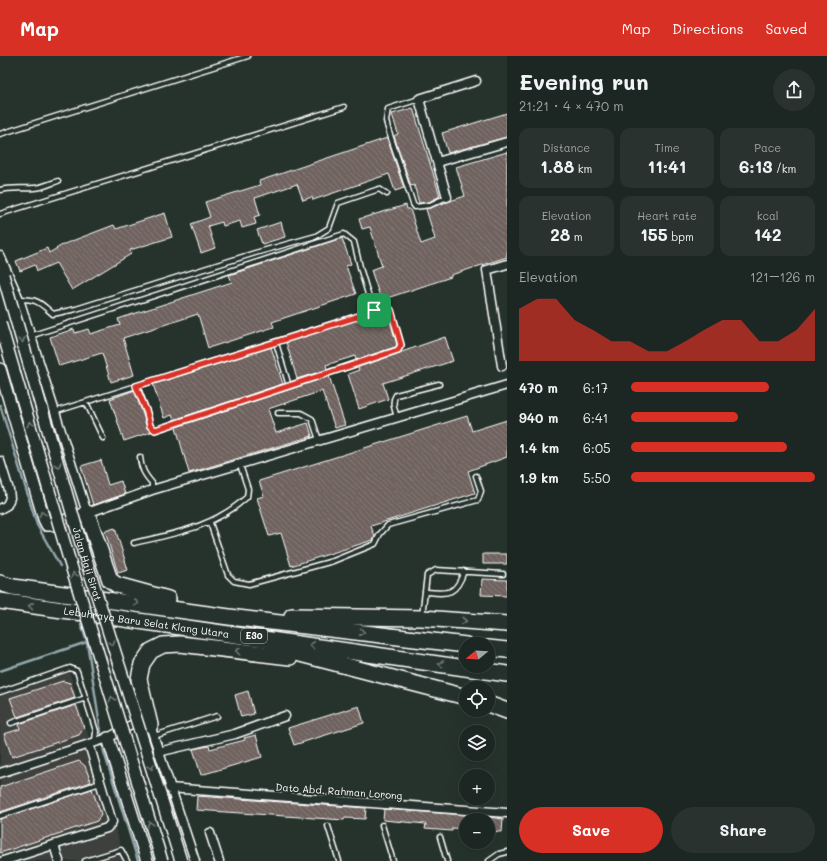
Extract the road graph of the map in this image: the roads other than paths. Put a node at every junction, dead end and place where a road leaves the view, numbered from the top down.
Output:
1 (248, 56) edge
2 (476, 80) dead end
3 (419, 99) junction
4 (344, 107) dead end
5 (0, 134) edge
6 (507, 142) edge
7 (437, 162) junction
8 (58, 181) dead end
9 (0, 190) edge
10 (387, 194) dead end
11 (447, 197) joint
12 (0, 214) edge
13 (0, 256) edge
14 (507, 264) edge
15 (2, 270) edge
16 (18, 299) junction
17 (374, 310) junction
18 (0, 323) edge
19 (30, 336) junction
20 (276, 343) junction
21 (502, 366) dead end
22 (0, 369) edge
23 (439, 384) dead end
24 (507, 385) edge
25 (136, 386) junction
26 (289, 386) junction
27 (86, 402) junction
28 (54, 412) junction
29 (278, 413) dead end
30 (397, 418) junction
31 (103, 438) dead end
32 (319, 441) junction
33 (140, 457) dead end
34 (0, 461) edge
35 (240, 465) junction
36 (476, 476) dead end
37 (152, 490) junction
38 (0, 509) edge
39 (87, 513) junction
40 (210, 523) junction
41 (134, 543) dead end
42 (464, 571) junction
43 (503, 574) dead end
44 (0, 583) edge
45 (426, 592) junction
46 (0, 601) edge
47 (223, 616) junction
48 (422, 618) junction
49 (507, 624) edge
50 (210, 630) junction
51 (459, 644) edge
52 (495, 649) edge
53 (507, 650) edge
54 (332, 663) junction
55 (507, 674) edge
56 (0, 692) edge
57 (459, 695) edge
58 (86, 698) junction
59 (495, 705) edge
60 (495, 706) edge
61 (507, 707) edge
62 (507, 711) edge
63 (216, 716) dead end
64 (285, 716) dead end
65 (11, 723) dead end
66 (152, 730) junction
67 (107, 737) junction
68 (93, 742) junction
69 (158, 752) junction
70 (0, 773) edge
71 (101, 782) junction
72 (169, 788) junction
73 (507, 813) edge
74 (0, 816) edge
75 (382, 825) dead end
76 (328, 826) dead end
77 (210, 833) dead end
78 (440, 837) dead end
79 (54, 845) junction
80 (507, 852) edge
81 (3, 861) edge
82 (59, 861) edge
83 (85, 861) edge
84 (127, 861) edge
85 (147, 861) edge
86 (162, 861) edge
87 (181, 861) edge
88 (195, 861) edge
89 (219, 861) edge
90 (339, 861) edge
91 (393, 861) edge
92 (447, 861) edge
93 (489, 861) edge

1 - 5 lane
2 - 3 street
3 - 7 street
3 - 11 lane
4 - 12 lane
6 - 7 street
7 - 11 street
8 - 9 lane
10 - 16 lane
13 - 16 street
14 - 21 street
15 -> 87 main road, Jalan Haji Sirat, bridge
16 - 19 street
17 - 19 lane
17 - 20 lane
17 - 26 lane
86 -> 18 main road, Jalan Haji Sirat, bridge
19 - 28 street
20 - 25 lane
20 - 26 lane
39 -> 22 main road
23 - 30 lane
24 - 30 street
25 - 26 lane
25 - 27 lane
27 - 28 lane
27 - 31 lane
28 - 39 street
29 - 32 lane
30 - 32 street
32 - 35 street
33 - 37 lane
34 - 38 street
35 - 37 street
35 - 40 lane
36 - 40 lane
37 - 39 street
39 - 47 highway
40 - 41 lane
42 - 43 lane
42 - 45 lane
42 - 45 lane
44 -> 47 highway, Lebuhraya Baru Selat Klang Utara / E30
45 - 48 lane
50 -> 46 highway, Lebuhraya Baru Selat Klang Utara / E30
47 - 48 highway
47 -> 51 highway, Lebuhraya Baru Selat Klang Utara / E30
48 -> 49 highway
50 - 54 highway
55 -> 50 highway, Lebuhraya Baru Selat Klang Utara / E30
52 - 53 highway
54 - 57 highway
54 -> 66 highway
56 - 58 lane
58 - 65 lane
58 - 68 lane
59 - 61 highway
60 - 62 highway
63 - 66 lane
64 - 69 street
66 - 67 street
66 - 69 street
67 - 68 street
67 - 85 main road
68 - 70 street
68 - 71 street
69 - 72 street
71 - 74 lane
71 - 79 street
72 - 73 street, Dato Abd. Rahman Lorong
72 - 88 street
75 - 91 lane
76 - 90 lane
77 - 89 street
78 - 92 lane
79 - 81 street
79 - 82 street
80 - 93 lane
83 - 84 lane

